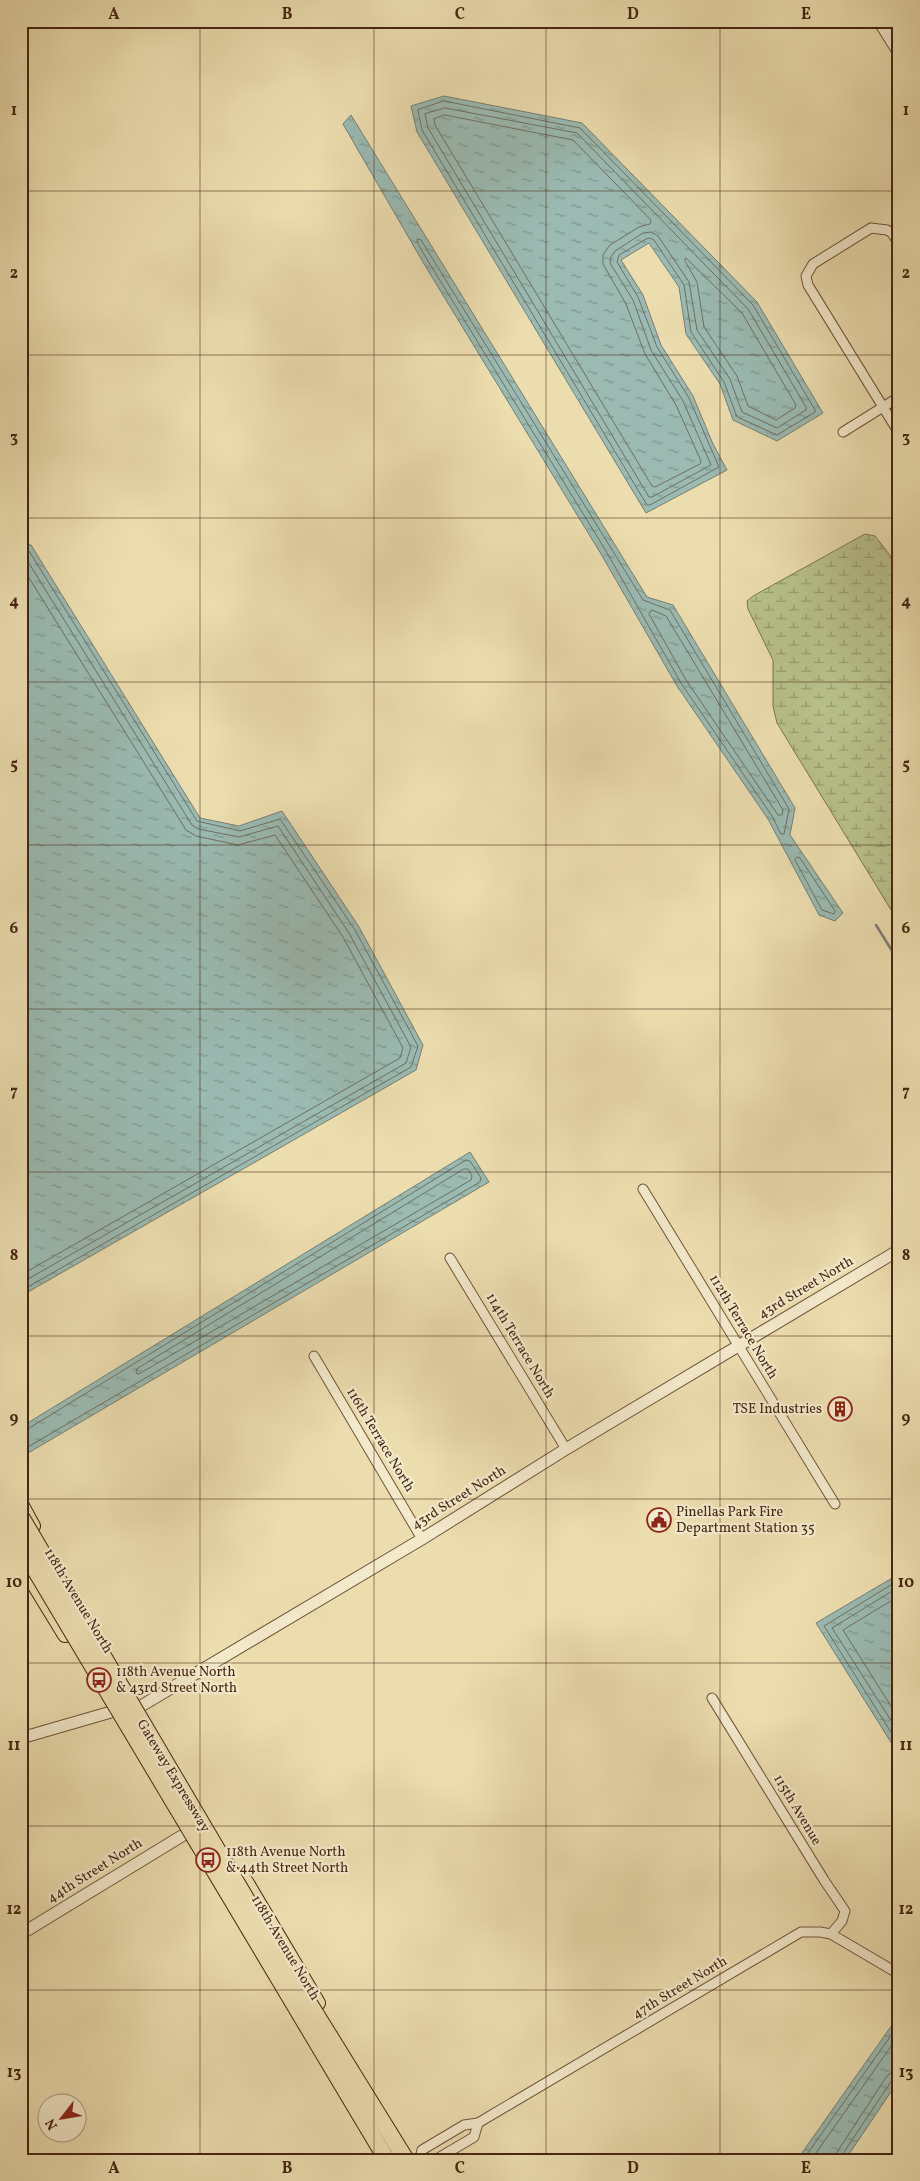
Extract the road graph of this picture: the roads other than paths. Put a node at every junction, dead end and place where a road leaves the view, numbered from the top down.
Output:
1 (879, 21) edge
2 (897, 21) edge
3 (899, 25) edge
4 (895, 38) edge
5 (899, 53) edge
6 (899, 244) edge
7 (899, 398) edge
8 (883, 407) junction
9 (843, 432) dead end
10 (899, 433) edge
11 (644, 1190) dead end
12 (899, 1250) edge
13 (450, 1258) dead end
14 (739, 1346) junction
15 (314, 1356) dead end
16 (566, 1449) junction
17 (21, 1504) edge
18 (835, 1504) dead end
19 (21, 1517) edge
20 (422, 1539) junction
21 (21, 1546) edge
22 (21, 1563) edge
23 (712, 1698) dead end
24 (140, 1706) junction
25 (111, 1712) junction
26 (21, 1738) edge
27 (184, 1834) junction
28 (21, 1934) edge
29 (831, 1934) junction
30 (899, 1974) edge
31 (478, 2123) junction
32 (378, 2160) edge
33 (387, 2160) edge
34 (406, 2160) edge
35 (412, 2160) edge
36 (420, 2160) edge
37 (435, 2160) edge

1 - 4 street
2 - 3 street
4 - 5 street
6 - 8 street
7 - 8 street
8 - 9 street
8 - 10 street
11 - 14 street, 112th Terrace North
12 - 14 street, 43rd Street North
13 - 16 street, 114th Terrace North
14 - 16 street, 43rd Street North
14 - 18 street, 112th Terrace North
15 - 20 street, 116th Terrace North
16 - 20 street, 43rd Street North
17 - 24 main road, 118th Avenue North
19 - 34 highway, Gateway Expressway, bridge
20 - 24 street, 43rd Street North
21 - 33 highway, Gateway Expressway, bridge
22 - 25 main road, 118th Avenue North
23 - 29 street, 115th Avenue
24 - 25 street, 43rd Street North
24 - 35 main road, 118th Avenue North
25 - 26 street, 43rd Street North
25 - 27 main road, 118th Avenue North
27 - 28 street, 44th Street North
27 - 32 main road, 118th Avenue North
29 - 30 street, 47th Street North
29 - 31 street, 47th Street North
31 - 36 street, 47th Street North
31 - 37 street

